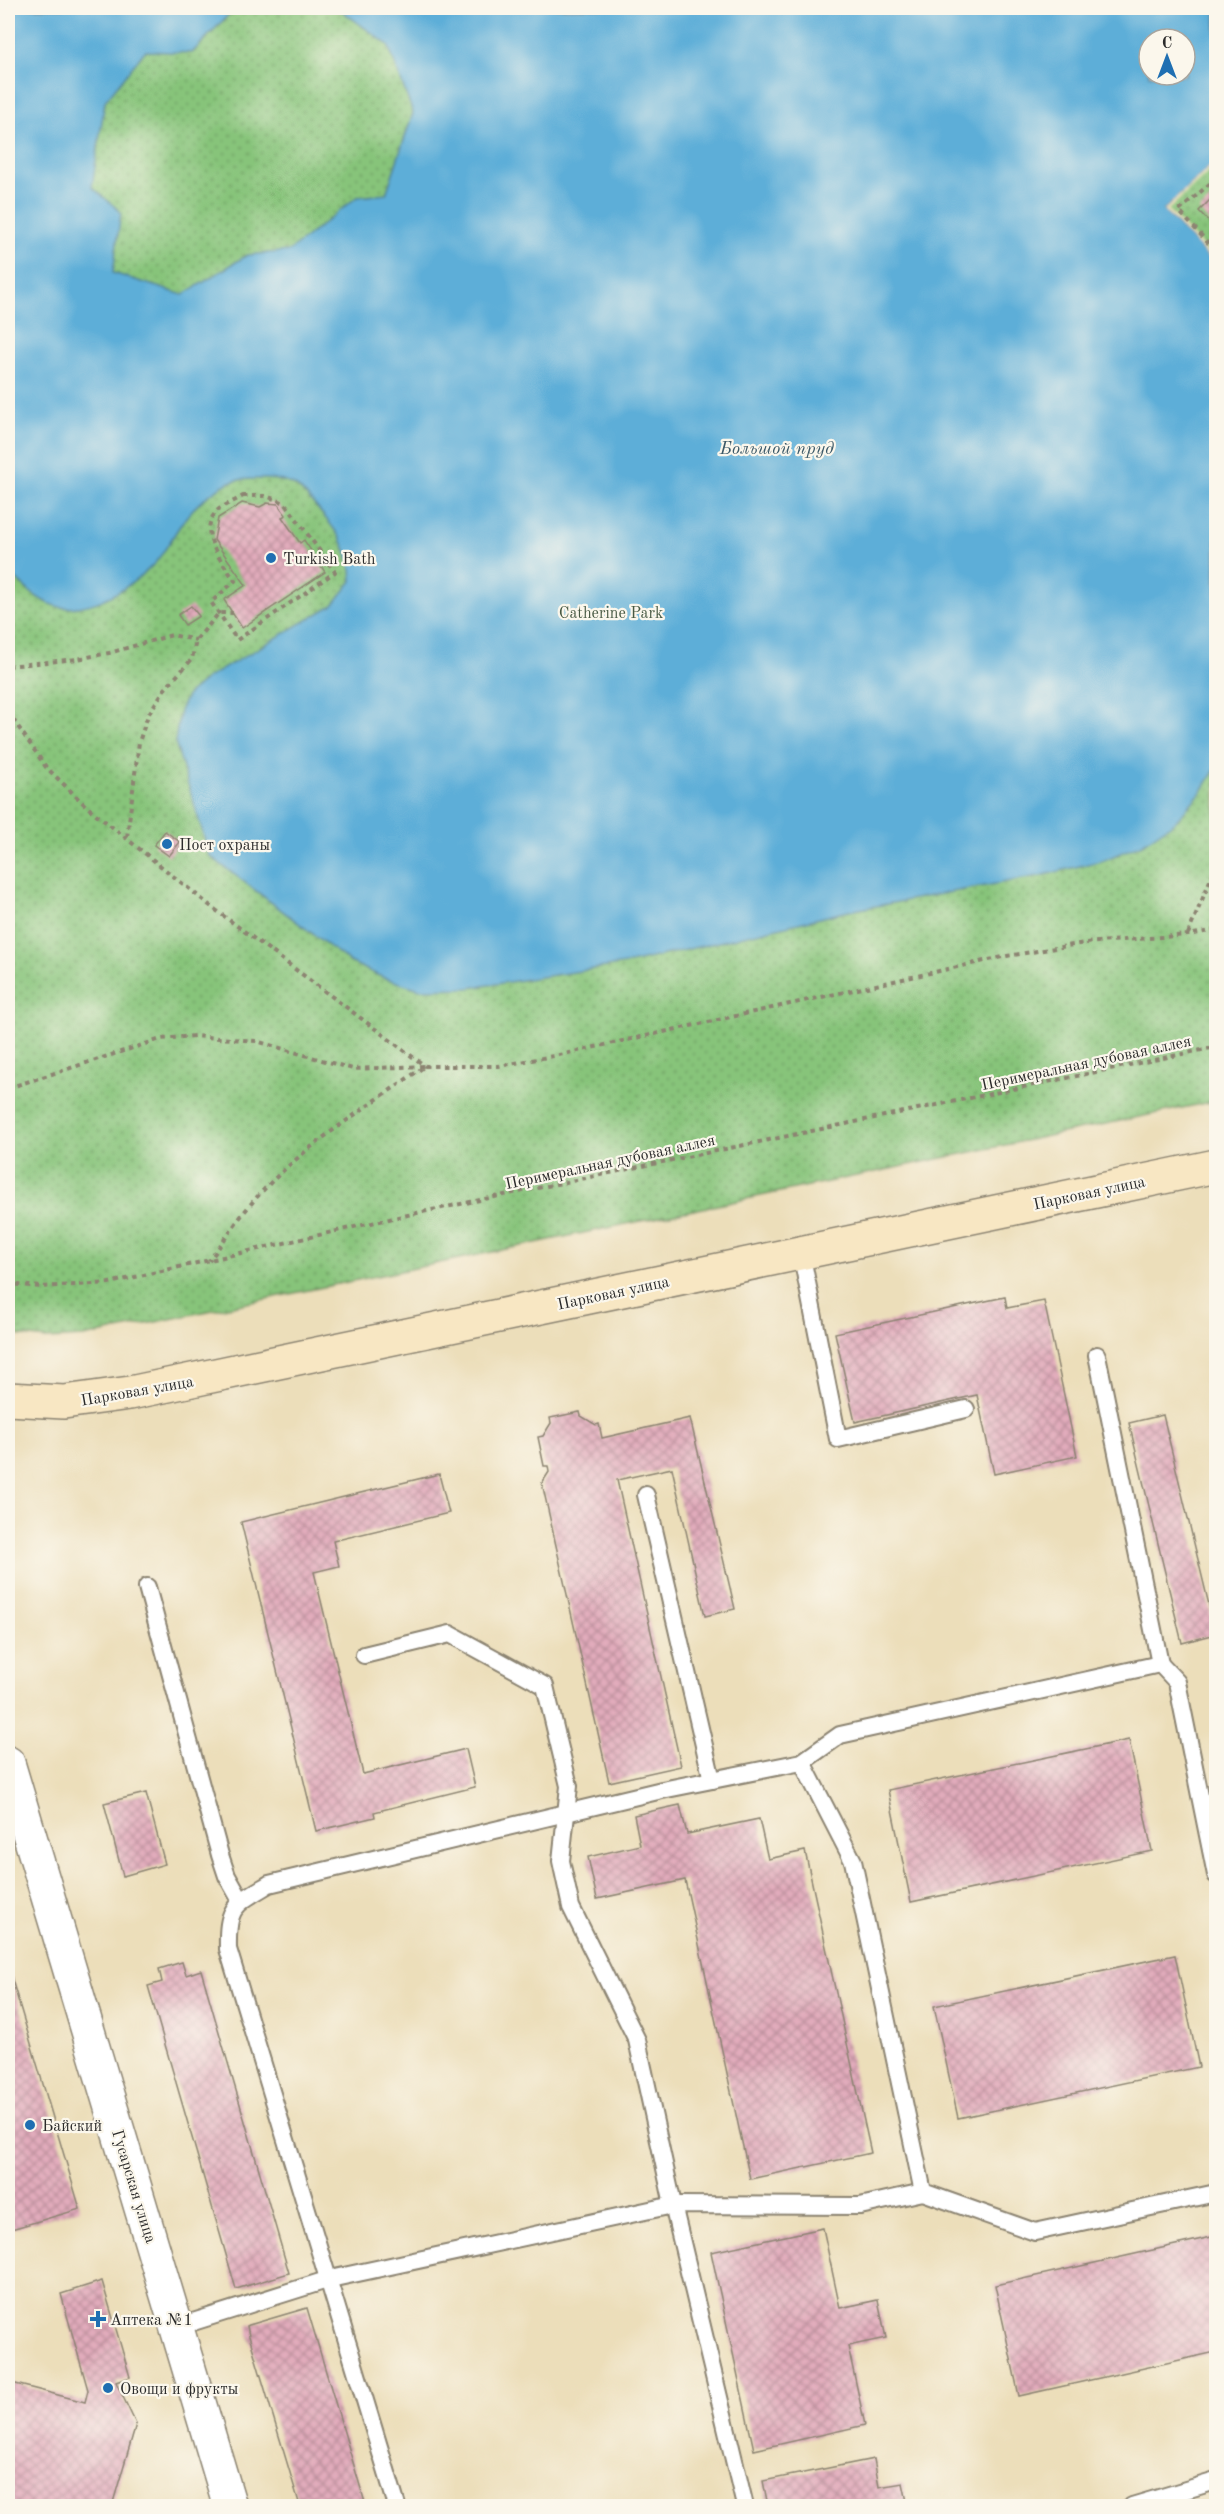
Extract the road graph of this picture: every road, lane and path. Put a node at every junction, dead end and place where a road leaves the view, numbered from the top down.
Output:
1 (1216, 181) edge
2 (1216, 239) edge
3 (219, 613) junction
4 (233, 613) dead end
5 (196, 640) junction
6 (8, 666) edge
7 (8, 712) edge
8 (127, 837) junction
9 (1216, 866) edge
10 (1216, 930) edge
11 (1188, 935) junction
12 (1216, 1047) edge
13 (425, 1066) junction
14 (8, 1088) edge
15 (1216, 1166) edge
16 (801, 1252) junction
17 (208, 1262) junction
18 (8, 1284) edge
19 (1097, 1355) dead end
20 (8, 1399) edge
21 (966, 1409) dead end
22 (646, 1495) dead end
23 (147, 1587) dead end
24 (364, 1655) dead end
25 (1160, 1664) junction
26 (802, 1762) junction
27 (8, 1763) edge
28 (712, 1780) junction
29 (567, 1815) junction
30 (1216, 1875) edge
31 (241, 1901) junction
32 (923, 2192) junction
33 (1216, 2193) edge
34 (673, 2205) junction
35 (330, 2279) junction
36 (177, 2327) junction
37 (1216, 2481) edge
38 (230, 2506) edge
39 (398, 2506) edge
40 (745, 2506) edge
41 (1132, 2506) edge

1 - 2 path
3 - 3 path
3 - 4 path
3 - 5 path
5 - 6 path
5 - 8 path
7 - 8 path
8 - 13 path
9 - 11 path
10 - 11 path
11 - 13 path
12 - 17 path, Перимеральная дубовая аллея
13 - 14 path
13 - 17 path
15 - 16 main road, Парковая улица
16 - 20 main road, Парковая улица
16 - 21 lane
17 - 18 path, Перимеральная дубовая аллея
19 - 25 lane
22 - 28 lane
23 - 31 lane
24 - 29 lane
25 - 26 lane
25 - 30 lane
26 - 28 lane
26 - 32 lane
27 - 36 street, Гусарская улица
28 - 29 lane
29 - 31 lane
29 - 34 lane
31 - 35 lane
32 - 33 lane
32 - 34 lane
34 - 35 lane
34 - 40 lane
35 - 36 lane
35 - 39 lane
36 - 38 street, Гусарская улица
37 - 41 lane

